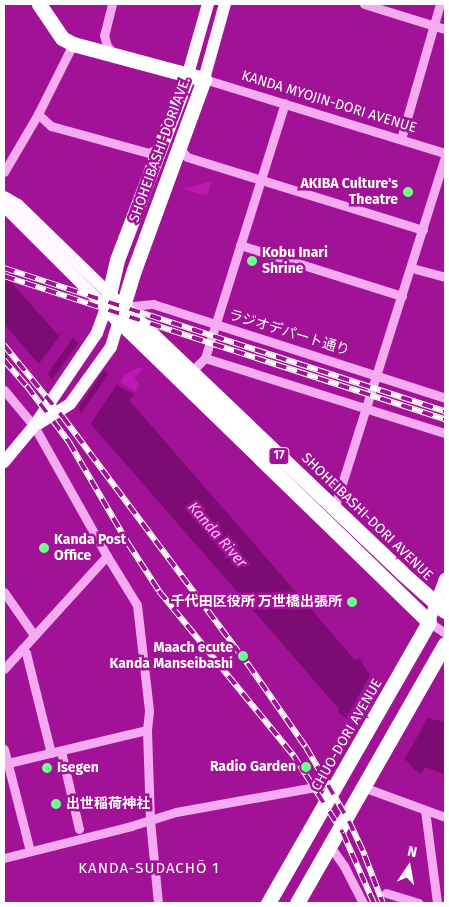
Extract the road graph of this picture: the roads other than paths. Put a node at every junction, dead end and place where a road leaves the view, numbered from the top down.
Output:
1 (39, 4) edge
2 (112, 4) edge
3 (208, 4) edge
4 (225, 4) edge
5 (364, 4) edge
6 (440, 4) edge
7 (434, 24) junction
8 (445, 29) edge
9 (73, 44) junction
10 (118, 57) junction
11 (188, 74) junction
12 (204, 79) junction
13 (285, 103) junction
14 (38, 114) junction
15 (401, 139) junction
16 (164, 140) junction
17 (181, 143) junction
18 (445, 153) edge
19 (445, 157) edge
20 (4, 172) edge
21 (262, 180) junction
22 (4, 197) edge
23 (4, 206) edge
24 (422, 230) junction
25 (240, 245) junction
26 (412, 268) junction
27 (445, 277) edge
28 (402, 296) junction
29 (107, 301) junction
30 (121, 314) junction
31 (215, 325) junction
32 (205, 358) junction
33 (191, 372) junction
34 (377, 375) junction
35 (4, 390) edge
36 (445, 398) edge
37 (366, 408) junction
38 (34, 426) junction
39 (445, 433) edge
40 (4, 462) edge
41 (334, 509) junction
42 (107, 556) junction
43 (445, 579) edge
44 (4, 592) edge
45 (441, 608) edge
46 (429, 622) junction
47 (445, 633) edge
48 (34, 635) junction
49 (445, 644) edge
50 (22, 649) junction
51 (4, 669) edge
52 (147, 730) junction
53 (4, 749) edge
54 (60, 750) junction
55 (51, 753) junction
56 (6, 763) edge
57 (338, 783) junction
58 (364, 788) junction
59 (425, 810) junction
60 (445, 817) edge
61 (150, 820) junction
62 (79, 830) dead end
63 (330, 846) junction
64 (30, 851) junction
65 (4, 858) edge
66 (386, 893) dead end
67 (158, 903) edge
68 (268, 903) edge
69 (297, 903) edge
70 (363, 903) edge
71 (419, 903) edge
72 (437, 903) edge

1 - 9 highway
2 - 10 street
3 - 11 main road
4 - 12 main road, SHOHEIBASHI-DORI AVE.
5 - 7 street
6 - 7 street
7 - 8 street
7 - 15 street
9 - 10 highway
9 - 14 street
10 - 11 highway
11 - 12 highway
11 - 16 highway, SHOHEIBASHI-DORI AVE.
12 - 13 street, KANDA MYOJIN-DORI AVENUE
12 - 17 highway, SHOHEIBASHI-DORI AVE.
13 - 15 street, KANDA MYOJIN-DORI AVENUE
13 - 21 street
14 - 16 street
14 - 20 street
15 - 18 street, KANDA MYOJIN-DORI AVENUE
16 - 29 highway, SHOHEIBASHI-DORI AVE.
17 - 21 street
17 - 30 highway, SHOHEIBASHI-DORI AVE.
19 - 24 street
21 - 24 street
21 - 25 street
22 - 29 main road
23 - 29 main road
24 - 26 street
25 - 28 street
25 - 31 street
26 - 27 street
26 - 28 street
28 - 34 street
29 - 30 highway, 17
29 - 38 main road
30 - 31 street, ラジオデパート通り
30 - 33 highway, SHOHEIBASHI-DORI AVENUE / 17
30 - 38 main road
30 - 46 highway, 17
31 - 32 street
31 - 34 street, ラジオデパート通り
32 - 33 street
32 - 37 street
33 - 41 highway, SHOHEIBASHI-DORI AVENUE / 17
34 - 36 street, ラジオデパート通り
34 - 37 street
35 - 38 street
37 - 39 street
37 - 41 street
38 - 40 main road
38 - 42 street
41 - 45 highway, SHOHEIBASHI-DORI AVENUE / 17
42 - 48 street
42 - 52 street
43 - 45 main road, CHUO-DORI AVENUE
44 - 48 street
45 - 46 main road, CHUO-DORI AVENUE
46 - 47 street
46 - 57 highway, CHUO-DORI AVENUE
48 - 50 street
49 - 58 highway
50 - 51 street
50 - 55 street
52 - 54 street
52 - 61 street
53 - 56 street
54 - 55 street
54 - 62 street
55 - 56 street
56 - 64 street
57 - 61 street
57 - 68 highway, CHUO-DORI AVENUE
58 - 59 street
58 - 63 highway
59 - 60 street
59 - 72 street
61 - 64 street
61 - 67 street
63 - 69 highway
63 - 70 street
64 - 65 street
66 - 71 street

